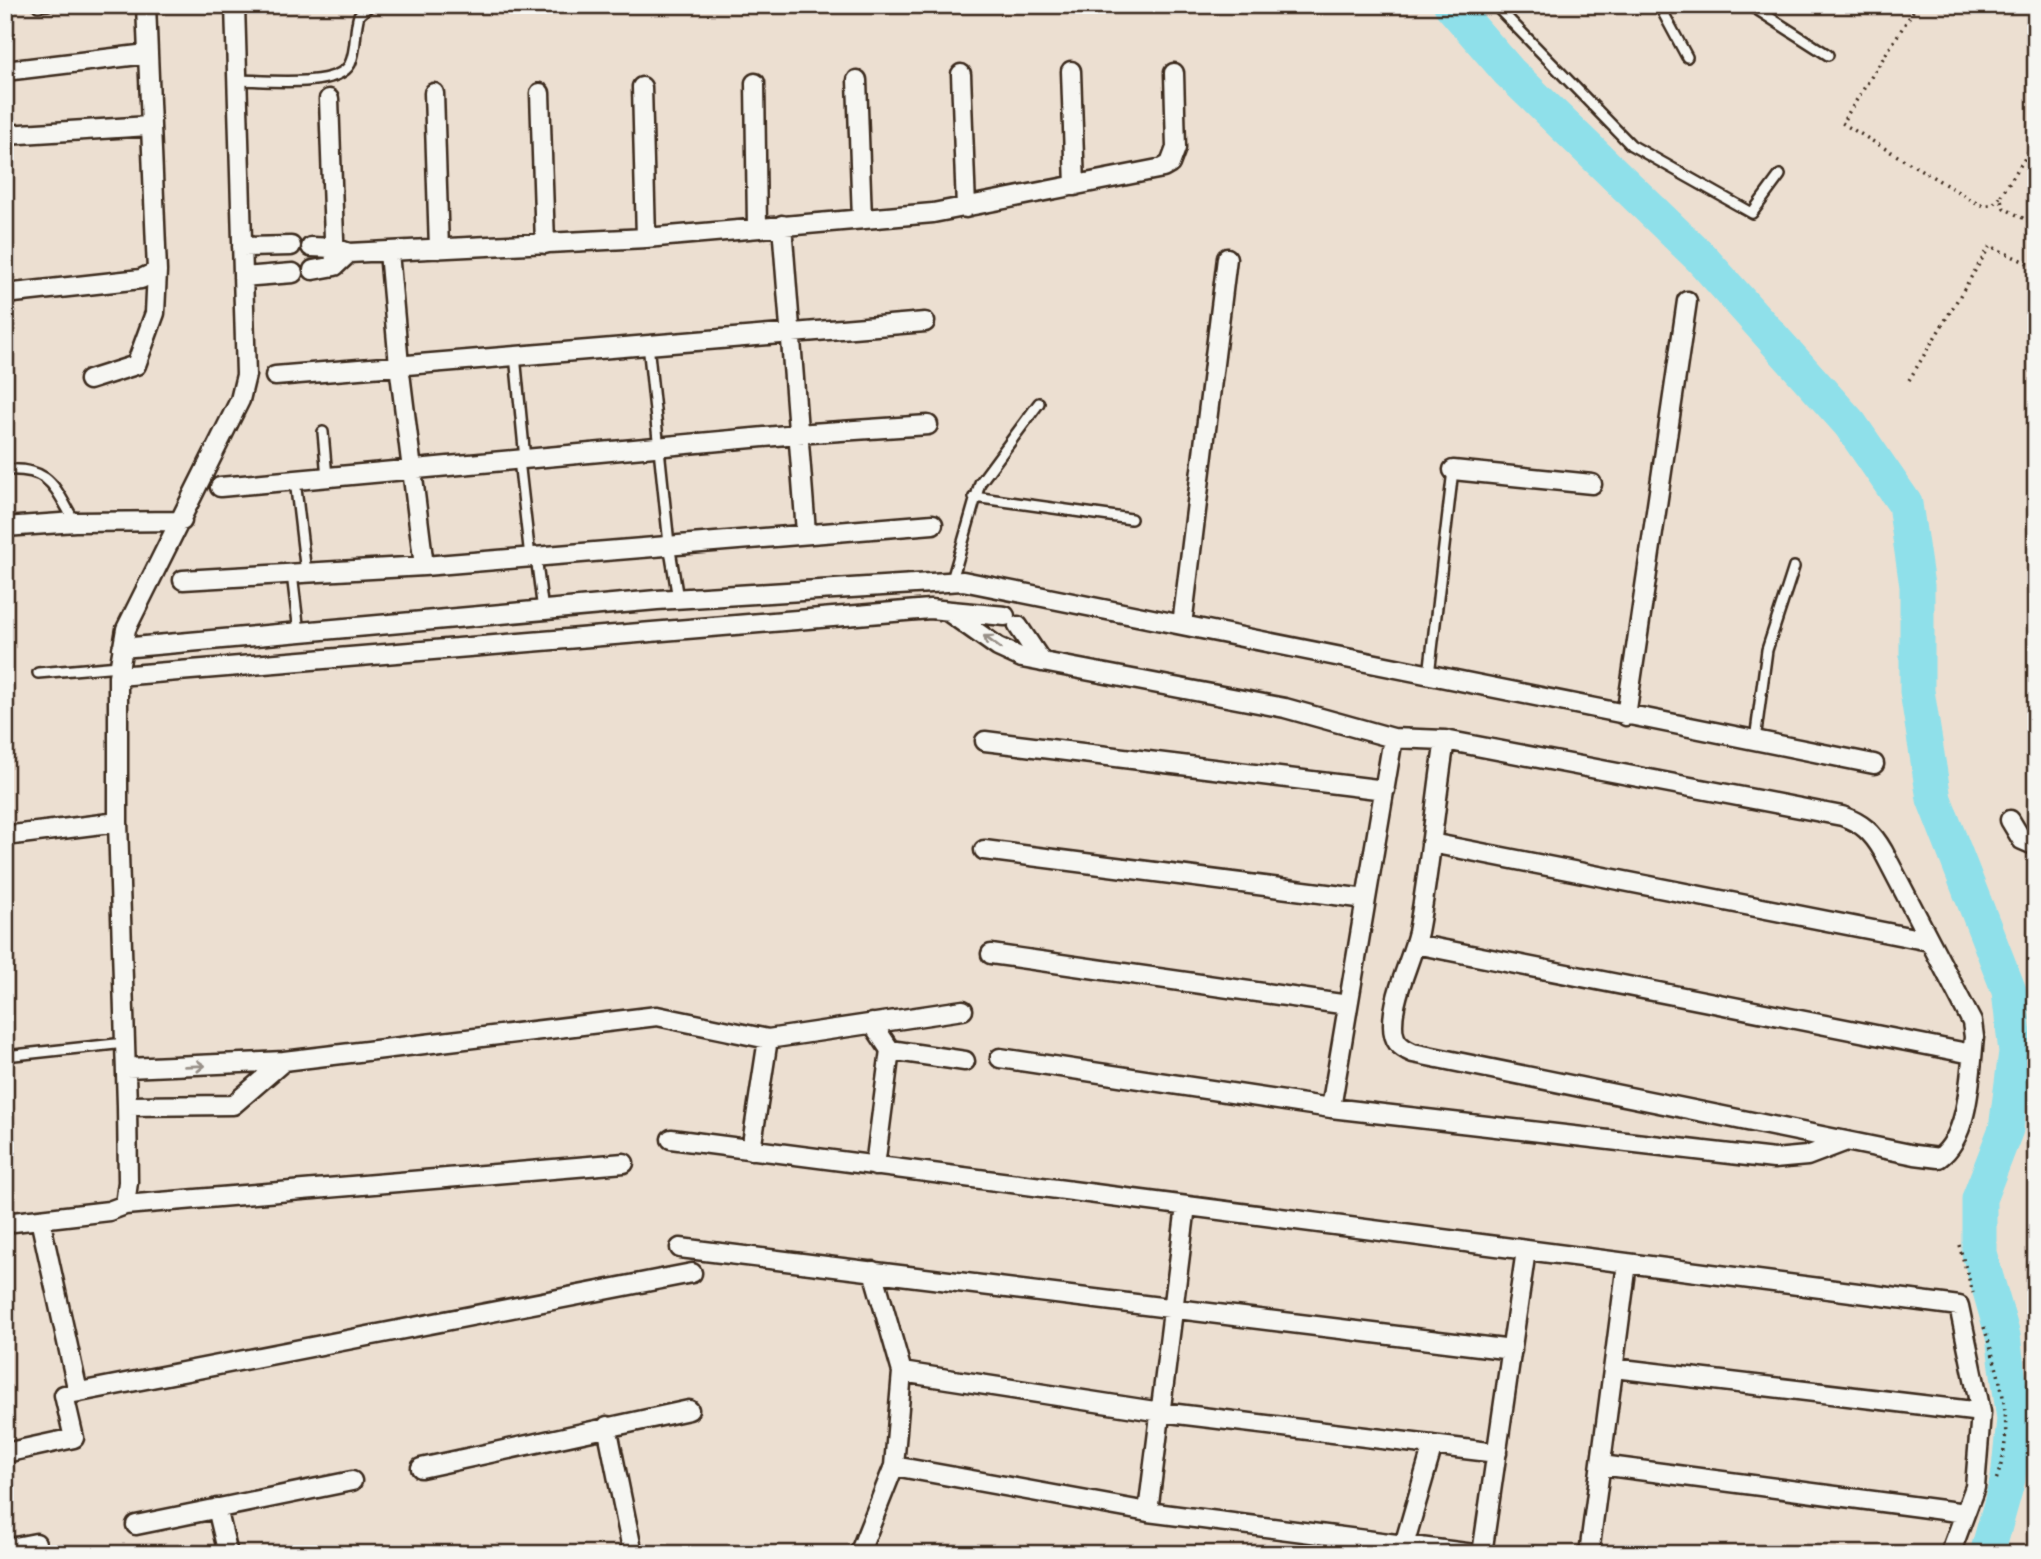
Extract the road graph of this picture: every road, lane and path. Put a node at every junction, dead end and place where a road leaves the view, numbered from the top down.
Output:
1 (48, 5) edge
2 (146, 5) edge
3 (235, 5) edge
4 (370, 5) edge
5 (1495, 5) edge
6 (1659, 5) edge
7 (1750, 5) edge
8 (1917, 5) edge
9 (38, 6) edge
10 (147, 54) junction
11 (1828, 55) dead end
12 (1687, 57) dead end
13 (5, 71) edge
14 (1071, 71) dead end
15 (1174, 73) dead end
16 (961, 74) dead end
17 (236, 80) junction
18 (857, 80) dead end
19 (755, 83) dead end
20 (642, 88) dead end
21 (435, 93) dead end
22 (540, 93) dead end
23 (329, 99) dead end
24 (149, 126) junction
25 (5, 135) edge
26 (2036, 141) edge
27 (1780, 175) dead end
28 (1075, 186) junction
29 (2000, 197) junction
30 (966, 208) junction
31 (862, 219) junction
32 (782, 225) junction
33 (2036, 225) edge
34 (757, 227) junction
35 (646, 238) junction
36 (545, 244) junction
37 (290, 246) dead end
38 (242, 247) junction
39 (311, 247) dead end
40 (439, 249) junction
41 (389, 252) junction
42 (340, 256) junction
43 (1227, 258) dead end
44 (2036, 267) edge
45 (313, 270) dead end
46 (157, 271) junction
47 (293, 273) dead end
48 (243, 277) junction
49 (5, 294) edge
50 (1687, 301) dead end
51 (925, 322) dead end
52 (790, 331) junction
53 (648, 344) junction
54 (515, 355) junction
55 (399, 365) junction
56 (275, 376) dead end
57 (89, 380) dead end
58 (1909, 380) dead end
59 (1039, 403) dead end
60 (928, 425) dead end
61 (323, 432) dead end
62 (797, 434) junction
63 (660, 447) junction
64 (522, 460) junction
65 (5, 470) edge
66 (411, 470) junction
67 (1453, 470) joint
68 (327, 477) junction
69 (295, 480) junction
70 (1592, 484) dead end
71 (220, 487) dead end
72 (974, 497) junction
73 (1131, 519) dead end
74 (182, 521) junction
75 (75, 522) junction
76 (933, 524) dead end
77 (5, 527) edge
78 (806, 532) junction
79 (669, 544) junction
80 (533, 556) junction
81 (424, 566) junction
82 (1794, 567) dead end
83 (299, 573) junction
84 (183, 580) dead end
85 (952, 580) junction
86 (678, 599) junction
87 (543, 611) junction
88 (947, 611) junction
89 (1182, 625) junction
90 (299, 632) junction
91 (1042, 662) junction
92 (120, 663) junction
93 (38, 673) dead end
94 (1429, 676) junction
95 (1626, 716) junction
96 (1393, 737) junction
97 (1445, 740) junction
98 (1755, 740) junction
99 (985, 741) dead end
100 (1874, 764) dead end
101 (1385, 790) junction
102 (2011, 820) dead end
103 (118, 822) junction
104 (5, 836) edge
105 (1431, 843) junction
106 (2036, 846) edge
107 (984, 850) dead end
108 (2036, 855) edge
109 (2036, 894) edge
110 (1366, 899) junction
111 (1930, 941) junction
112 (1415, 944) junction
113 (991, 954) dead end
114 (1348, 1005) junction
115 (963, 1010) dead end
116 (872, 1023) junction
117 (768, 1039) junction
118 (126, 1042) junction
119 (890, 1050) junction
120 (1972, 1054) junction
121 (5, 1056) edge
122 (1000, 1058) dead end
123 (284, 1061) junction
124 (965, 1061) dead end
125 (127, 1068) junction
126 (127, 1106) junction
127 (1331, 1108) junction
128 (671, 1139) dead end
129 (1845, 1141) junction
130 (751, 1150) junction
131 (624, 1163) dead end
132 (876, 1166) junction
133 (125, 1205) junction
134 (1186, 1206) junction
135 (40, 1219) junction
136 (5, 1223) edge
137 (680, 1248) dead end
138 (1526, 1250) junction
139 (1627, 1263) junction
140 (873, 1271) junction
141 (692, 1273) dead end
142 (1174, 1307) junction
143 (1512, 1350) junction
144 (1614, 1368) junction
145 (902, 1372) junction
146 (78, 1392) junction
147 (689, 1410) dead end
148 (1161, 1412) junction
149 (1981, 1412) junction
150 (607, 1426) junction
151 (1433, 1446) junction
152 (5, 1453) edge
153 (1497, 1453) junction
154 (1601, 1465) junction
155 (894, 1466) junction
156 (421, 1468) dead end
157 (352, 1481) dead end
158 (217, 1508) junction
159 (1148, 1512) junction
160 (1965, 1513) junction
161 (136, 1525) dead end
162 (36, 1543) dead end
163 (1404, 1545) junction
164 (5, 1549) edge
165 (228, 1554) edge
166 (633, 1554) edge
167 (859, 1554) edge
168 (1474, 1554) edge
169 (1482, 1554) edge
170 (1590, 1554) edge
171 (1950, 1554) edge

1 - 9 lane
2 - 10 street
3 - 17 street
4 - 17 lane
5 - 27 lane
6 - 12 lane
7 - 11 lane
8 - 29 path
10 - 13 street
10 - 24 street
14 - 28 street
15 - 28 street
16 - 30 street
17 - 38 street
18 - 31 street
19 - 34 street
20 - 35 street
21 - 40 street
22 - 36 street
23 - 42 street
24 - 25 street
24 - 46 street
26 - 29 path
28 - 30 street
29 - 33 path
30 - 31 street
31 - 32 street
32 - 34 street
32 - 52 street
34 - 35 street
35 - 36 street
36 - 40 street
37 - 38 street
38 - 48 street
39 - 42 street
40 - 41 street
41 - 42 street
41 - 55 street
42 - 45 street
43 - 89 street
44 - 58 path
46 - 49 street
46 - 57 street
47 - 48 street
48 - 74 street
50 - 95 street
51 - 52 street
52 - 53 street
52 - 62 street
53 - 54 street
53 - 63 lane
54 - 55 street
54 - 64 lane
55 - 56 street
55 - 66 street
59 - 72 lane
60 - 62 street
61 - 68 lane
62 - 63 street
62 - 78 street
63 - 64 street
63 - 79 lane
64 - 66 street
64 - 80 lane
65 - 75 lane
66 - 68 street
66 - 81 street
67 - 70 street
67 - 94 lane
68 - 69 street
69 - 71 street
69 - 83 lane
72 - 73 lane
72 - 85 lane
74 - 75 street
74 - 92 street
75 - 77 street
76 - 78 street
78 - 79 street
79 - 80 street
79 - 86 lane
80 - 81 street
80 - 87 lane
81 - 83 street
82 - 98 lane
83 - 84 street
83 - 90 lane
85 - 86 street
85 - 89 street
86 - 87 street
87 - 90 street
91 -> 88 street
88 - 91 street
88 - 92 street
89 - 94 street
90 - 92 street
91 - 96 street
92 - 93 lane
92 - 103 street
94 - 95 street
95 - 98 street
96 - 97 street
96 - 101 street
97 - 105 street
97 - 111 street
98 - 100 street
99 - 101 street
101 - 110 street
102 - 106 street
103 - 104 street
103 - 118 street
105 - 111 street
105 - 112 street
107 - 110 street
108 - 109 path
110 - 114 street
111 - 120 street
112 - 120 street
112 - 129 street
113 - 114 street
114 - 127 street
115 - 116 street
116 - 117 street
116 - 119 street
117 - 123 street
117 - 130 street
118 - 121 lane
118 - 125 street
119 - 124 street
119 - 132 street
120 - 129 street
122 - 127 street
125 -> 123 street
123 - 126 street
125 - 126 street
126 - 133 street
127 - 129 street
128 - 130 street
130 - 132 street
131 - 133 street
132 - 134 street
133 - 135 street
134 - 138 street
134 - 142 street
135 - 136 street
135 - 146 street
137 - 140 street
138 - 139 street
138 - 143 street
139 - 144 street
139 - 149 street
140 - 142 street
140 - 145 street
141 - 146 street
142 - 143 street
142 - 148 street
143 - 153 street
144 - 149 street
144 - 154 street
145 - 148 street
145 - 155 street
146 - 152 street
147 - 150 street
148 - 151 street
148 - 159 street
149 - 160 street
150 - 156 street
150 - 166 street
151 - 153 street
151 - 163 street
153 - 169 street
154 - 160 street
154 - 170 street
155 - 159 street
155 - 167 street
157 - 158 street
158 - 161 street
158 - 165 street
159 - 163 street
160 - 171 street
162 - 164 street
163 - 168 street

